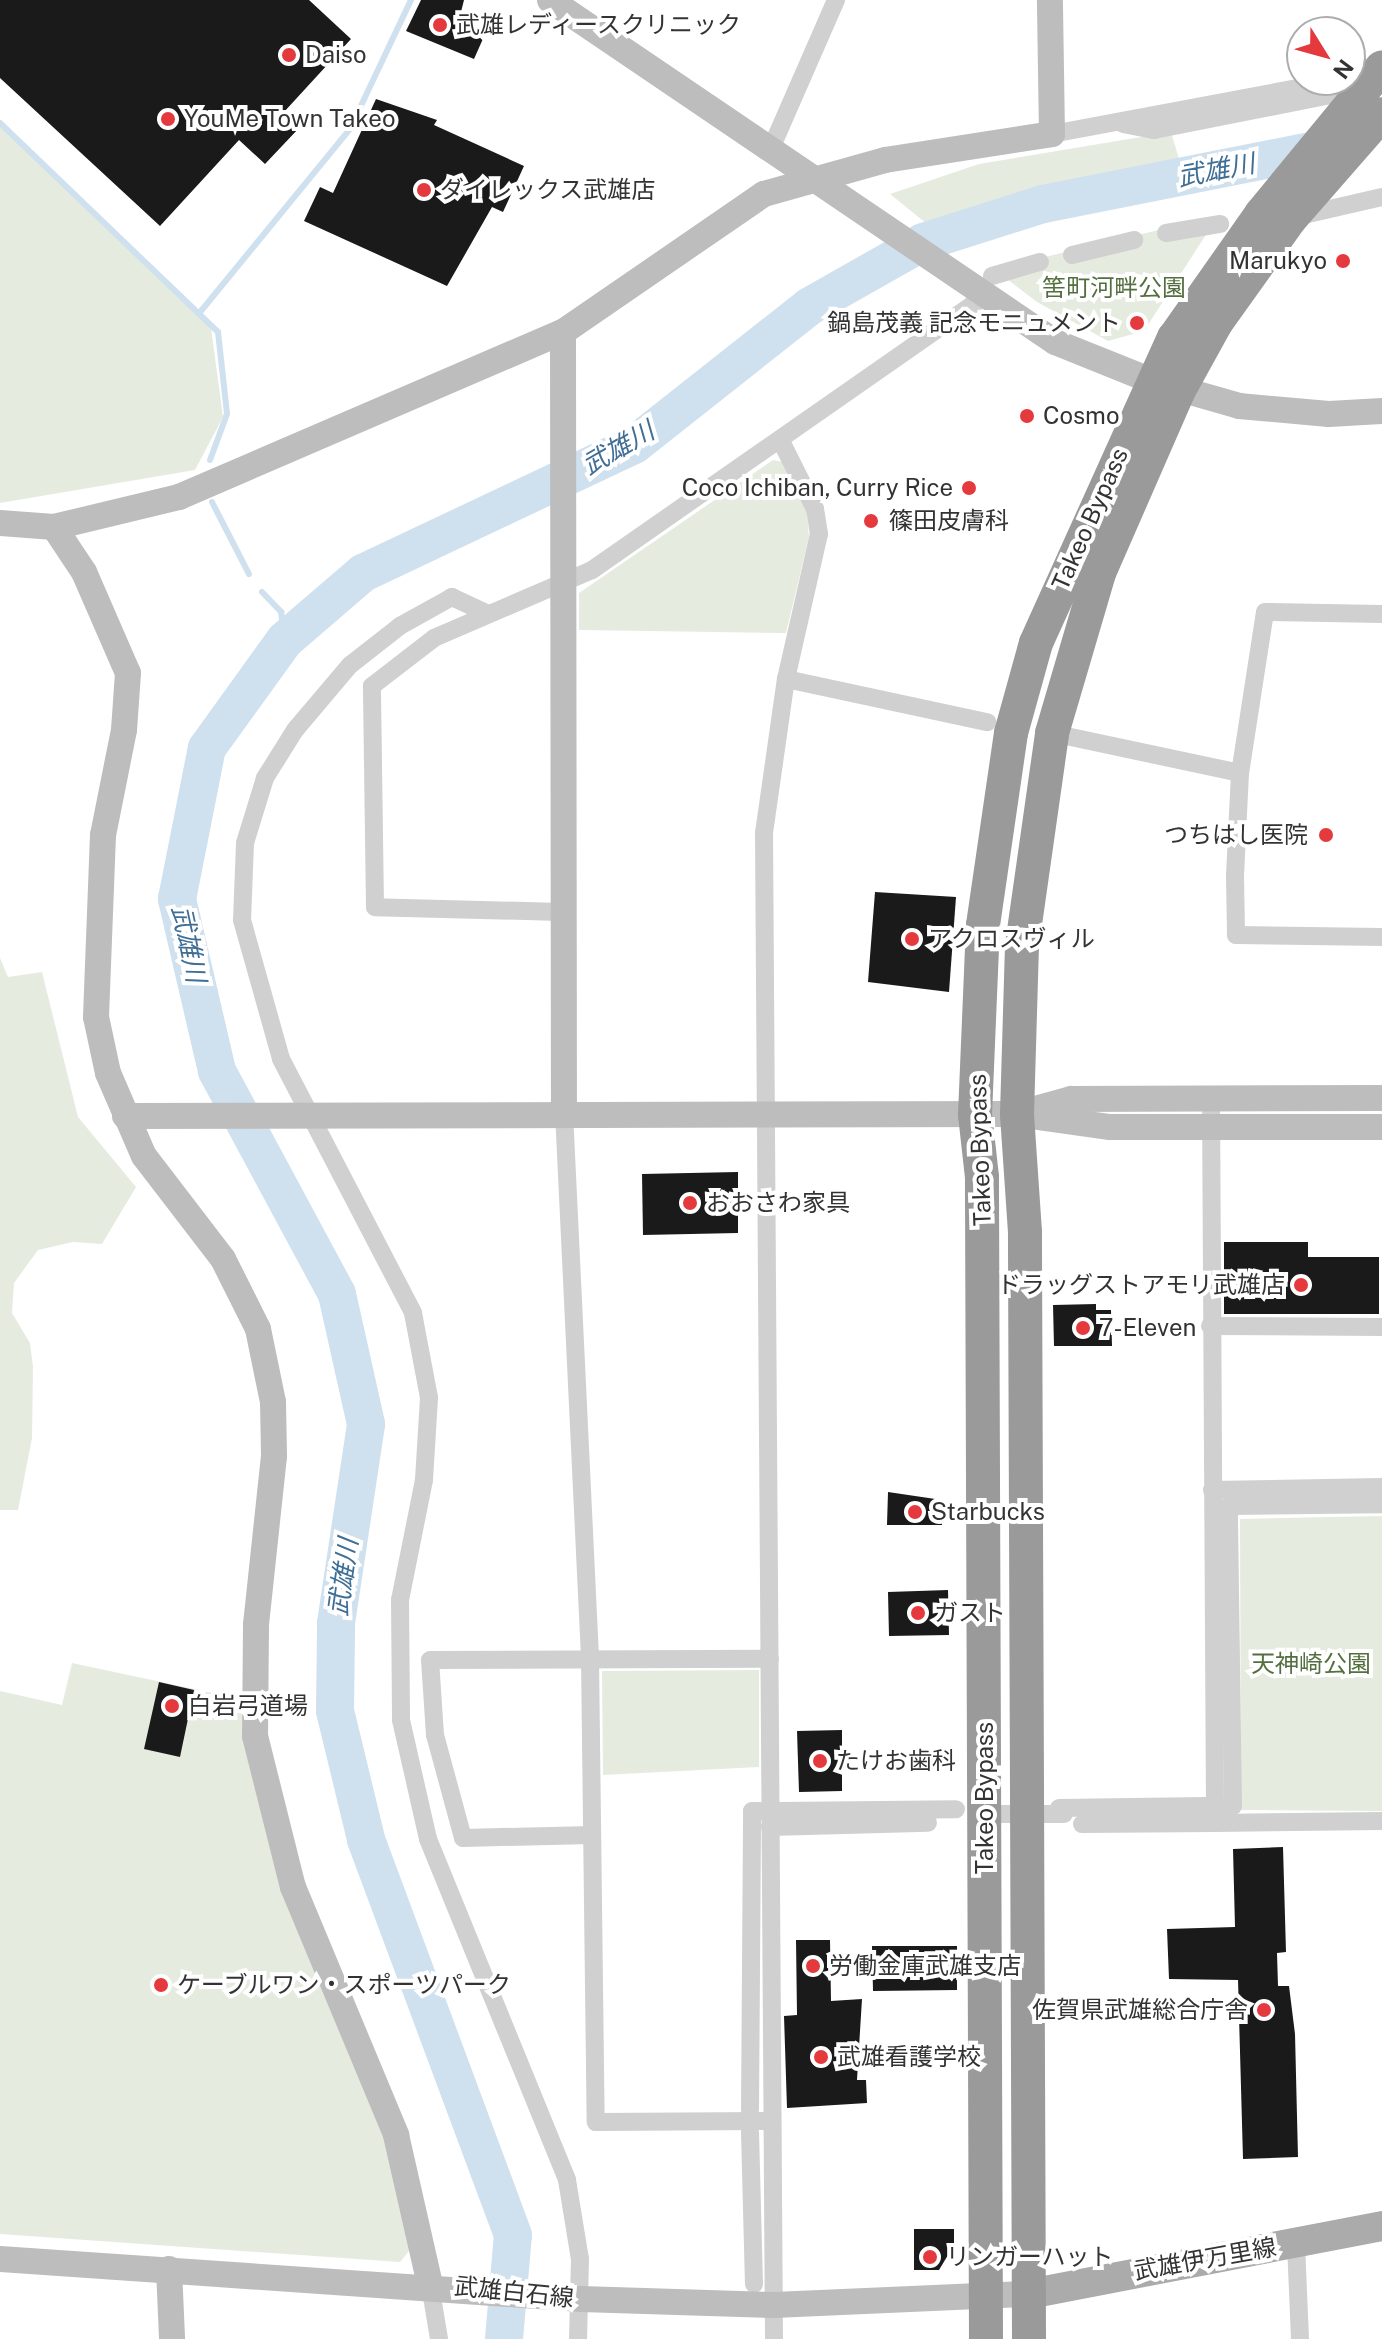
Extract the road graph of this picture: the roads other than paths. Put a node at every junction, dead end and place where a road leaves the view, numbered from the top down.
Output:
1 (550, 0) edge
2 (836, 0) edge
3 (1050, 0) edge
4 (1286, 90) edge
5 (1370, 93) edge
6 (1113, 122) junction
7 (1052, 134) junction
8 (770, 151) junction
9 (818, 183) junction
10 (1382, 197) edge
11 (1285, 213) junction
12 (1220, 224) dead end
13 (1166, 233) dead end
14 (1134, 240) dead end
15 (1072, 255) dead end
16 (1040, 262) dead end
17 (983, 288) junction
18 (563, 332) junction
19 (1166, 386) junction
20 (1382, 411) edge
21 (781, 441) junction
22 (0, 523) edge
23 (54, 527) junction
24 (560, 575) junction
25 (486, 613) junction
26 (1382, 614) edge
27 (786, 679) junction
28 (987, 722) dead end
29 (1052, 733) junction
30 (1240, 773) junction
31 (561, 912) junction
32 (1382, 937) edge
33 (1211, 1097) junction
34 (1382, 1098) edge
35 (564, 1112) junction
36 (300, 1113) junction
37 (766, 1114) junction
38 (1017, 1114) junction
39 (975, 1115) junction
40 (125, 1116) junction
41 (1382, 1127) edge
42 (1211, 1128) junction
43 (1210, 1326) junction
44 (1382, 1327) edge
45 (1382, 1487) edge
46 (1212, 1490) junction
47 (1382, 1504) edge
48 (590, 1658) junction
49 (770, 1659) junction
50 (770, 1816) junction
51 (1382, 1821) edge
52 (928, 1823) dead end
53 (1215, 1823) junction
54 (1082, 1824) dead end
55 (592, 1835) junction
56 (750, 2110) dead end
57 (769, 2121) junction
58 (750, 2132) dead end
59 (1382, 2226) edge
60 (1296, 2244) junction
61 (0, 2259) edge
62 (169, 2269) junction
63 (754, 2284) dead end
64 (438, 2285) junction
65 (1029, 2294) junction
66 (986, 2295) junction
67 (580, 2299) junction
68 (774, 2305) junction
69 (172, 2339) edge
70 (439, 2339) edge
71 (578, 2339) edge
72 (774, 2339) edge
73 (986, 2339) edge
74 (1029, 2339) edge
75 (1300, 2339) edge

1 - 8 street
2 - 8 street
3 - 7 street
4 - 6 street
5 - 6 street
5 - 11 highway, Takeo Bypass
6 - 7 street
7 - 9 street
8 - 9 street
9 - 17 street
9 - 18 street
10 - 11 street
11 - 19 highway, Takeo Bypass
12 - 13 street
14 - 15 street
16 - 17 street
17 - 19 street
17 - 21 street
18 - 23 street
18 - 24 street
19 - 20 street
19 - 29 highway, Takeo Bypass
19 - 39 highway, Takeo Bypass
21 - 24 street
21 - 27 street
22 - 23 street
23 - 40 street
24 - 25 street
24 - 31 street
25 - 31 street
25 - 36 street
26 - 30 street
27 - 28 street
27 - 37 street
29 - 30 street
29 - 38 highway, Takeo Bypass
30 - 32 street
31 - 35 street
33 - 34 street
33 - 38 street
33 - 42 street
35 - 36 street
35 - 37 street
35 - 48 street
36 - 40 street
36 - 67 street
37 - 39 street
37 - 49 street
38 - 39 street
38 - 42 street
38 - 65 highway, Takeo Bypass
39 - 66 highway, Takeo Bypass
40 - 64 street
41 - 42 street
42 - 43 street
43 - 44 street
43 - 46 street
45 - 46 street
46 - 53 street
47 - 50 street
48 - 49 street
48 - 55 street
48 - 55 street
49 - 50 street
50 - 52 street
50 - 56 street
50 - 57 street
51 - 53 street
53 - 54 street
55 - 57 street
57 - 68 street
58 - 63 street
59 - 60 main road, 武雄伊万里線
60 - 65 main road, 武雄伊万里線
60 - 75 street
61 - 62 street, 武雄白石線
62 - 64 street, 武雄白石線
62 - 69 street
64 - 67 street, 武雄白石線
64 - 70 street
65 - 66 street, 武雄白石線
65 - 74 highway, Takeo Bypass
66 - 68 street, 武雄白石線
66 - 73 highway, Takeo Bypass
67 - 68 street, 武雄白石線
67 - 71 street
68 - 72 street

